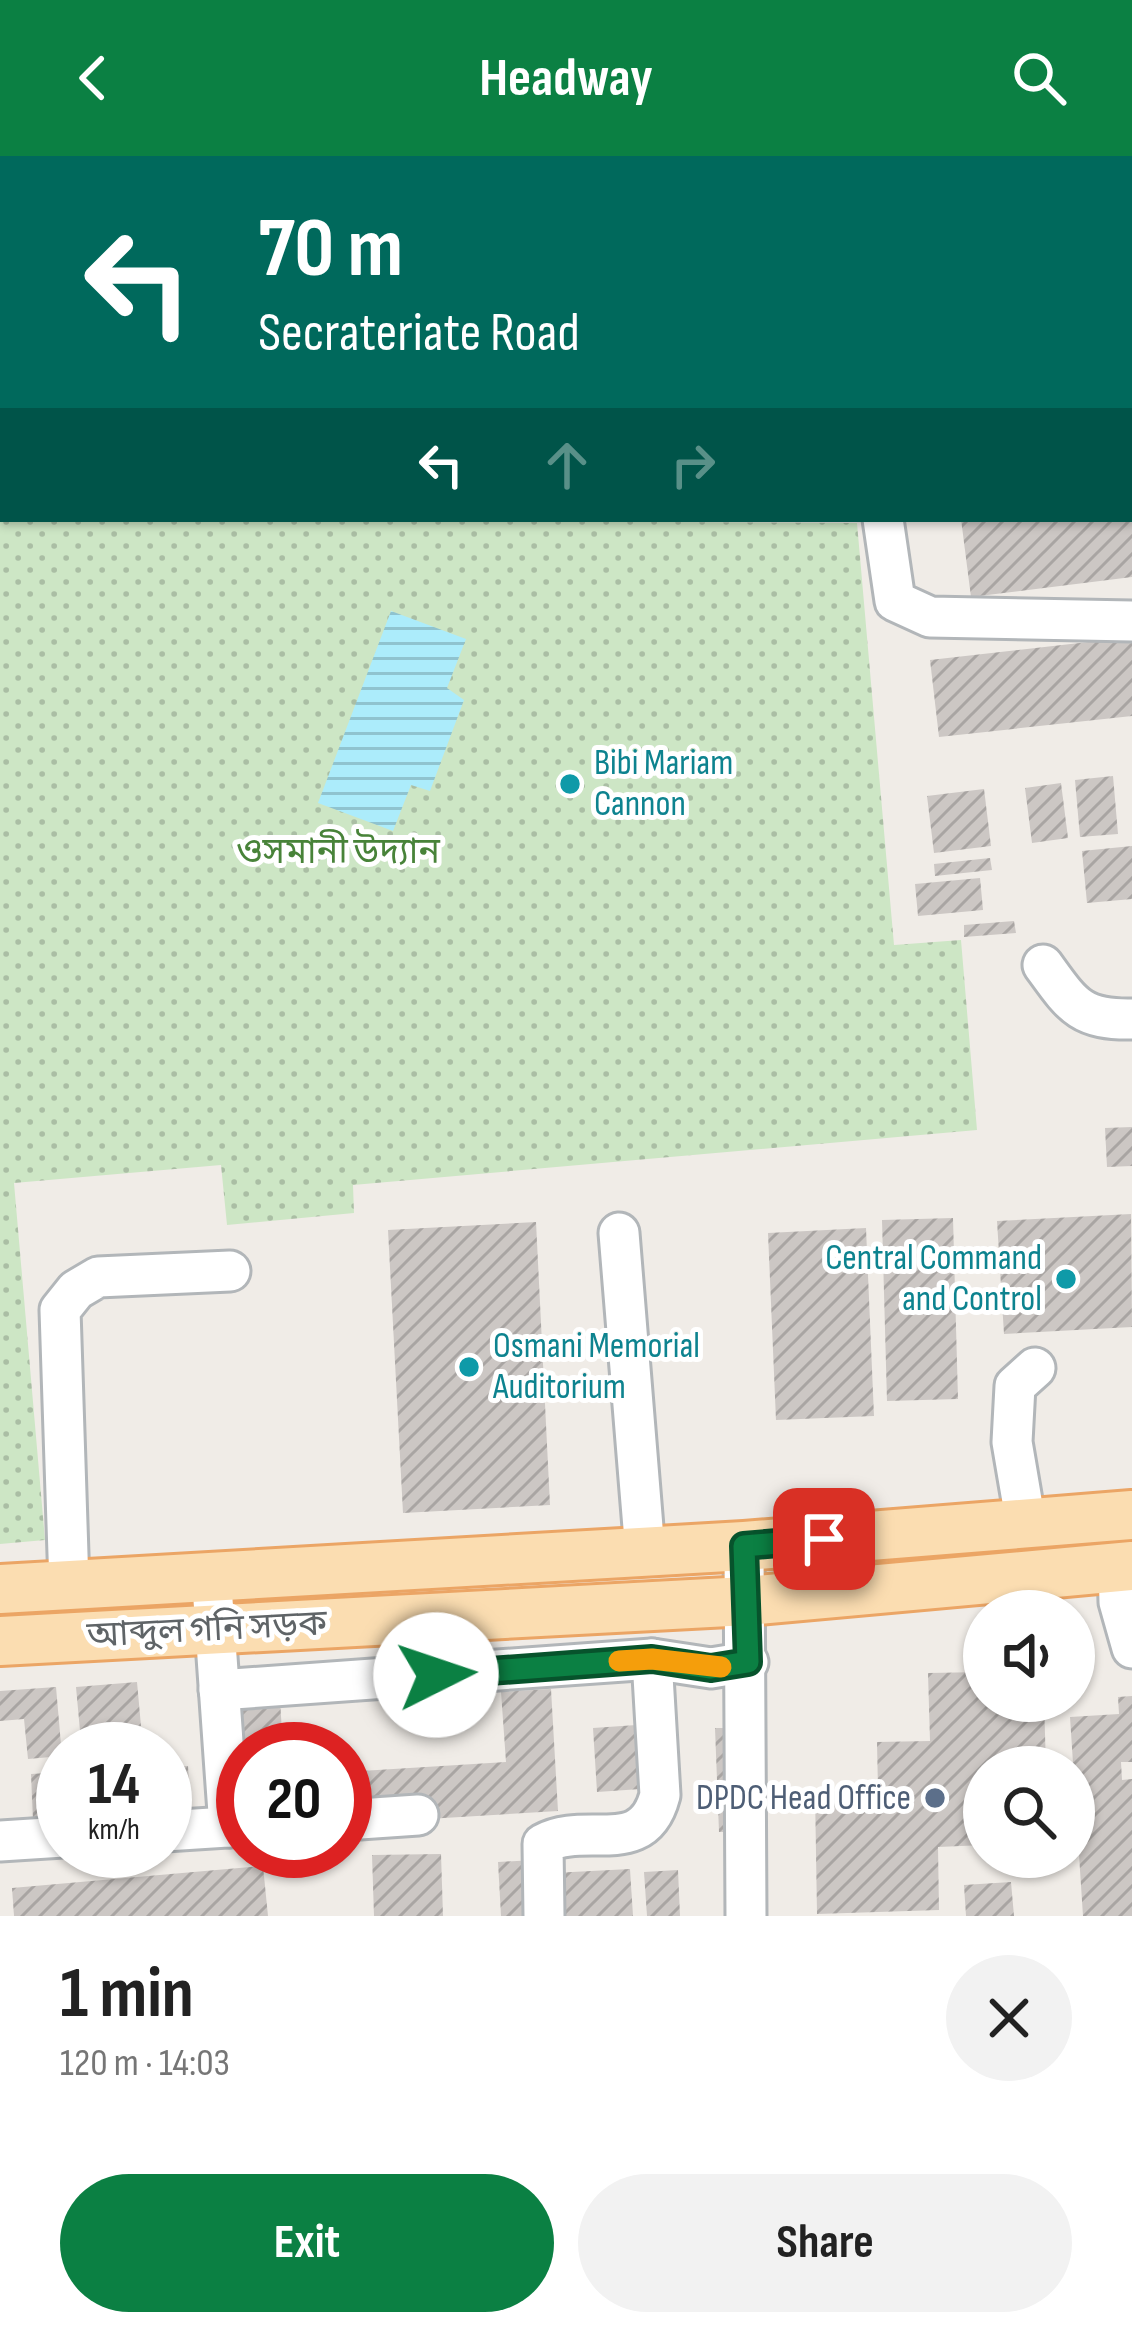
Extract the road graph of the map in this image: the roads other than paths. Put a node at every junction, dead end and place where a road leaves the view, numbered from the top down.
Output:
1 (883, 522) edge
2 (1132, 621) edge
3 (1043, 965) dead end
4 (1132, 1018) edge
5 (619, 1233) dead end
6 (230, 1271) dead end
7 (1035, 1367) dead end
8 (1132, 1515) edge
9 (1026, 1524) junction
10 (744, 1546) junction
11 (645, 1552) junction
12 (1125, 1566) edge
13 (211, 1576) junction
14 (69, 1585) junction
15 (7, 1588) edge
16 (747, 1601) junction
17 (215, 1630) junction
18 (8, 1641) edge
19 (1132, 1648) edge
20 (652, 1659) junction
21 (748, 1662) junction
22 (219, 1690) junction
23 (223, 1722) edge
24 (418, 1815) dead end
25 (372, 1818) edge
26 (36, 1839) edge
27 (0, 1841) edge
28 (544, 1916) edge
29 (746, 1916) edge

1 - 2 street
3 - 4 street
5 - 11 street
6 - 14 street
7 - 9 street
8 - 9 main road, আব্দুল গনি সড়ক
9 - 10 main road, আব্দুল গনি সড়ক
10 - 11 main road, আব্দুল গনি সড়ক
10 - 16 street
11 - 13 main road, আব্দুল গনি সড়ক
12 - 16 main road, আব্দুল গনি সড়ক
12 - 19 street
13 - 14 main road, আব্দুল গনি সড়ক
13 - 17 street
14 - 15 main road, আব্দুল গনি সড়ক
15 - 18 main road
16 - 17 main road, আব্দুল গনি সড়ক
16 - 21 street
17 - 18 main road, আব্দুল গনি সড়ক
17 - 22 street
20 - 21 street
20 - 22 street
20 - 28 street
21 - 29 street
22 - 23 street
24 - 25 street
26 - 27 street

